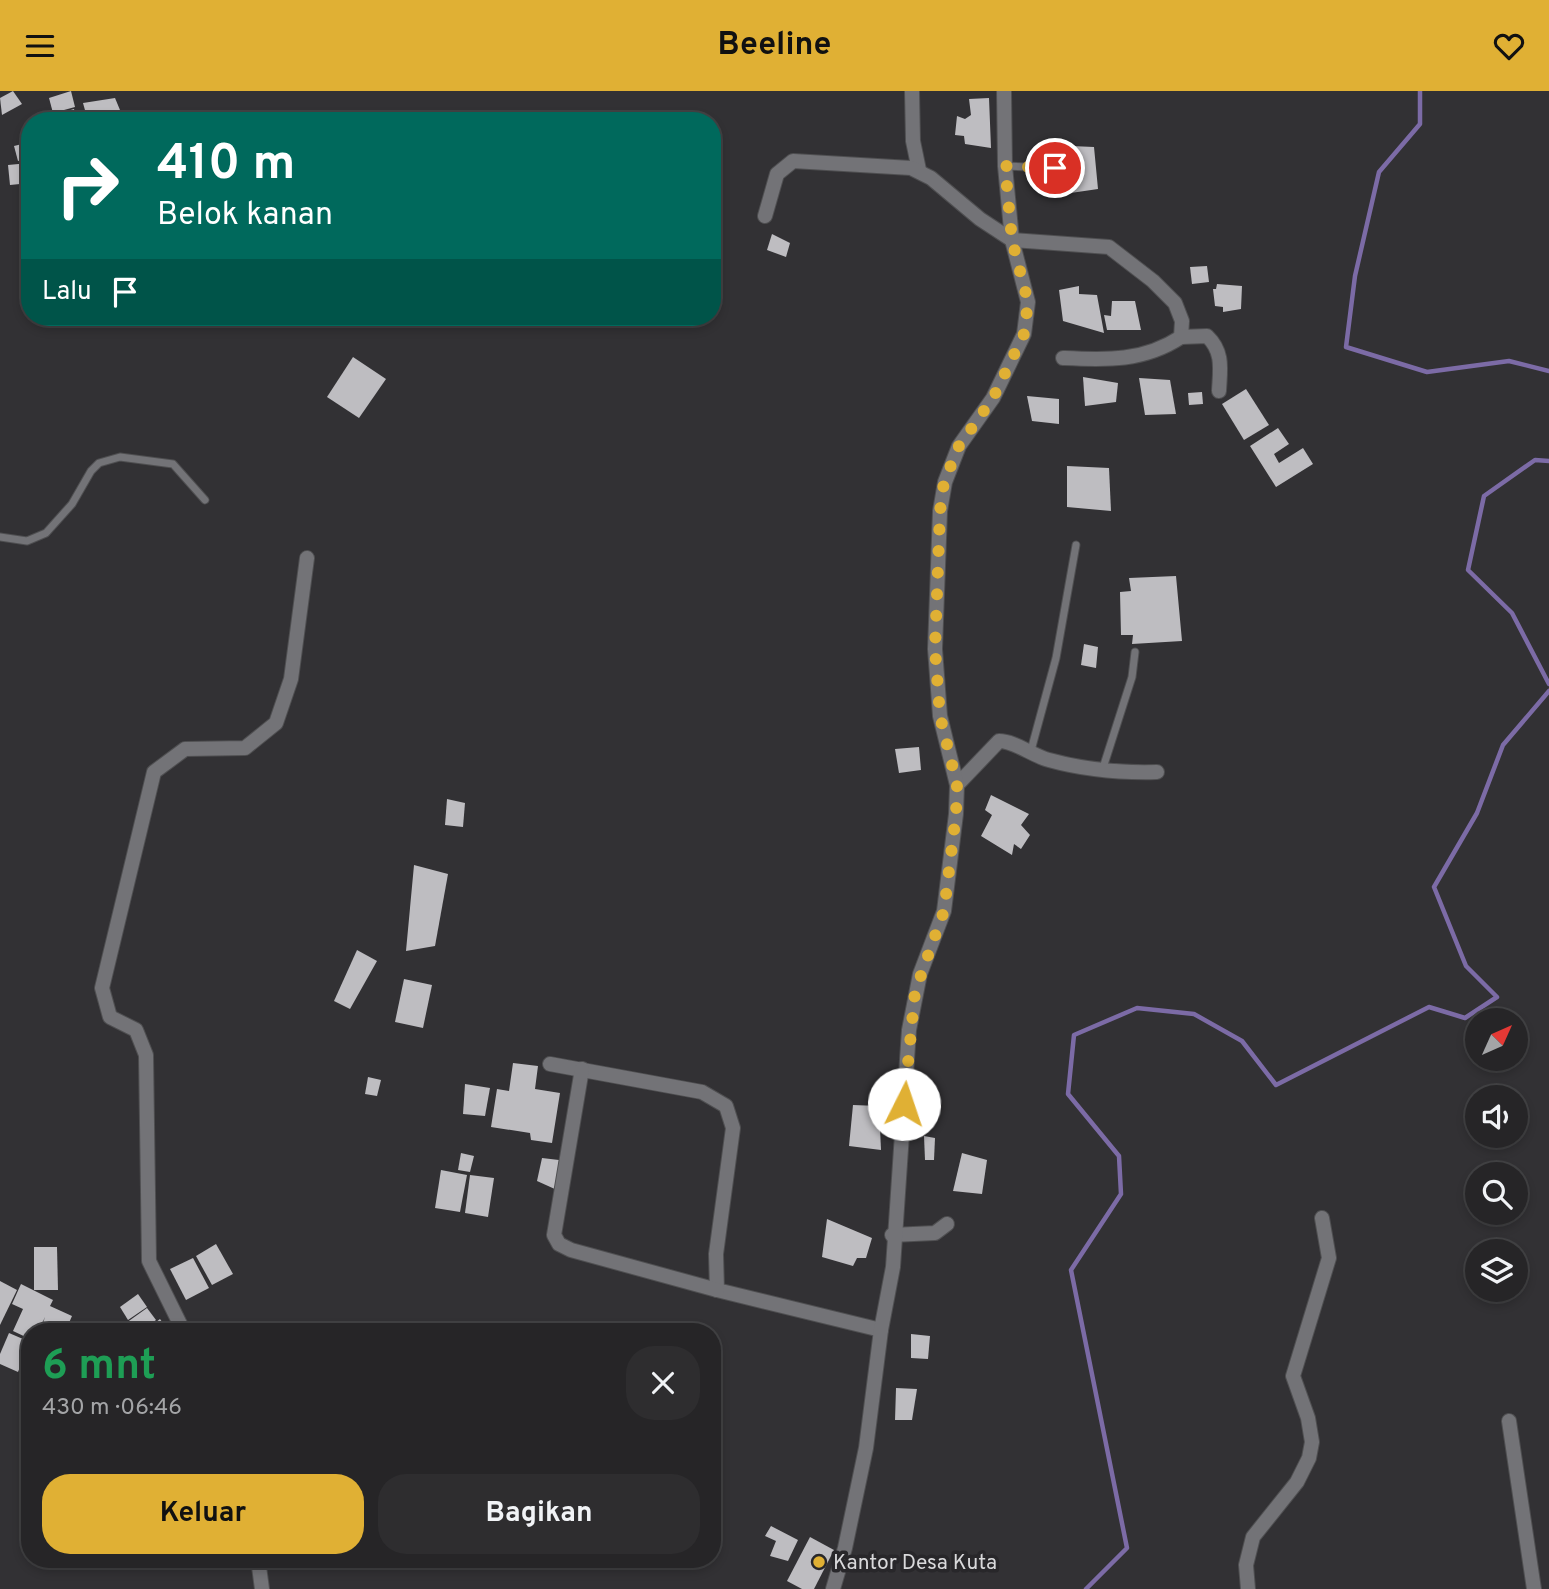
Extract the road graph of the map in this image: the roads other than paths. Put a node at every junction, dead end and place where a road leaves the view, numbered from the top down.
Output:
1 (912, 91) edge
2 (1004, 91) edge
3 (1005, 166) junction
4 (1055, 168) dead end
5 (919, 170) junction
6 (765, 216) dead end
7 (1012, 240) junction
8 (1181, 337) junction
9 (1063, 358) dead end
10 (1219, 391) dead end
11 (205, 500) dead end
12 (0, 537) edge
13 (1076, 545) dead end
14 (307, 558) dead end
15 (1135, 652) dead end
16 (1030, 754) junction
17 (1102, 771) junction
18 (1157, 772) dead end
19 (957, 785) junction
20 (550, 1064) dead end
21 (582, 1069) junction
22 (1322, 1218) dead end
23 (947, 1224) dead end
24 (892, 1235) junction
25 (717, 1290) junction
26 (180, 1323) edge
27 (881, 1330) junction
28 (1509, 1421) dead end
29 (259, 1568) edge
30 (262, 1589) edge
31 (833, 1589) edge
32 (1248, 1589) edge
33 (1534, 1589) edge

1 - 5 street
2 - 3 street
3 - 4 lane
3 - 7 street
5 - 6 street
5 - 7 street
7 - 8 street
7 - 19 street
8 - 9 street
8 - 10 street
11 - 12 lane
13 - 16 lane
14 - 26 street
15 - 17 lane
16 - 17 street
16 - 19 street
17 - 18 street
19 - 24 street
20 - 21 street
21 - 25 street
21 - 25 street
22 - 32 street
23 - 24 street
24 - 27 street
25 - 27 street
27 - 31 street
28 - 33 street
29 - 30 street

